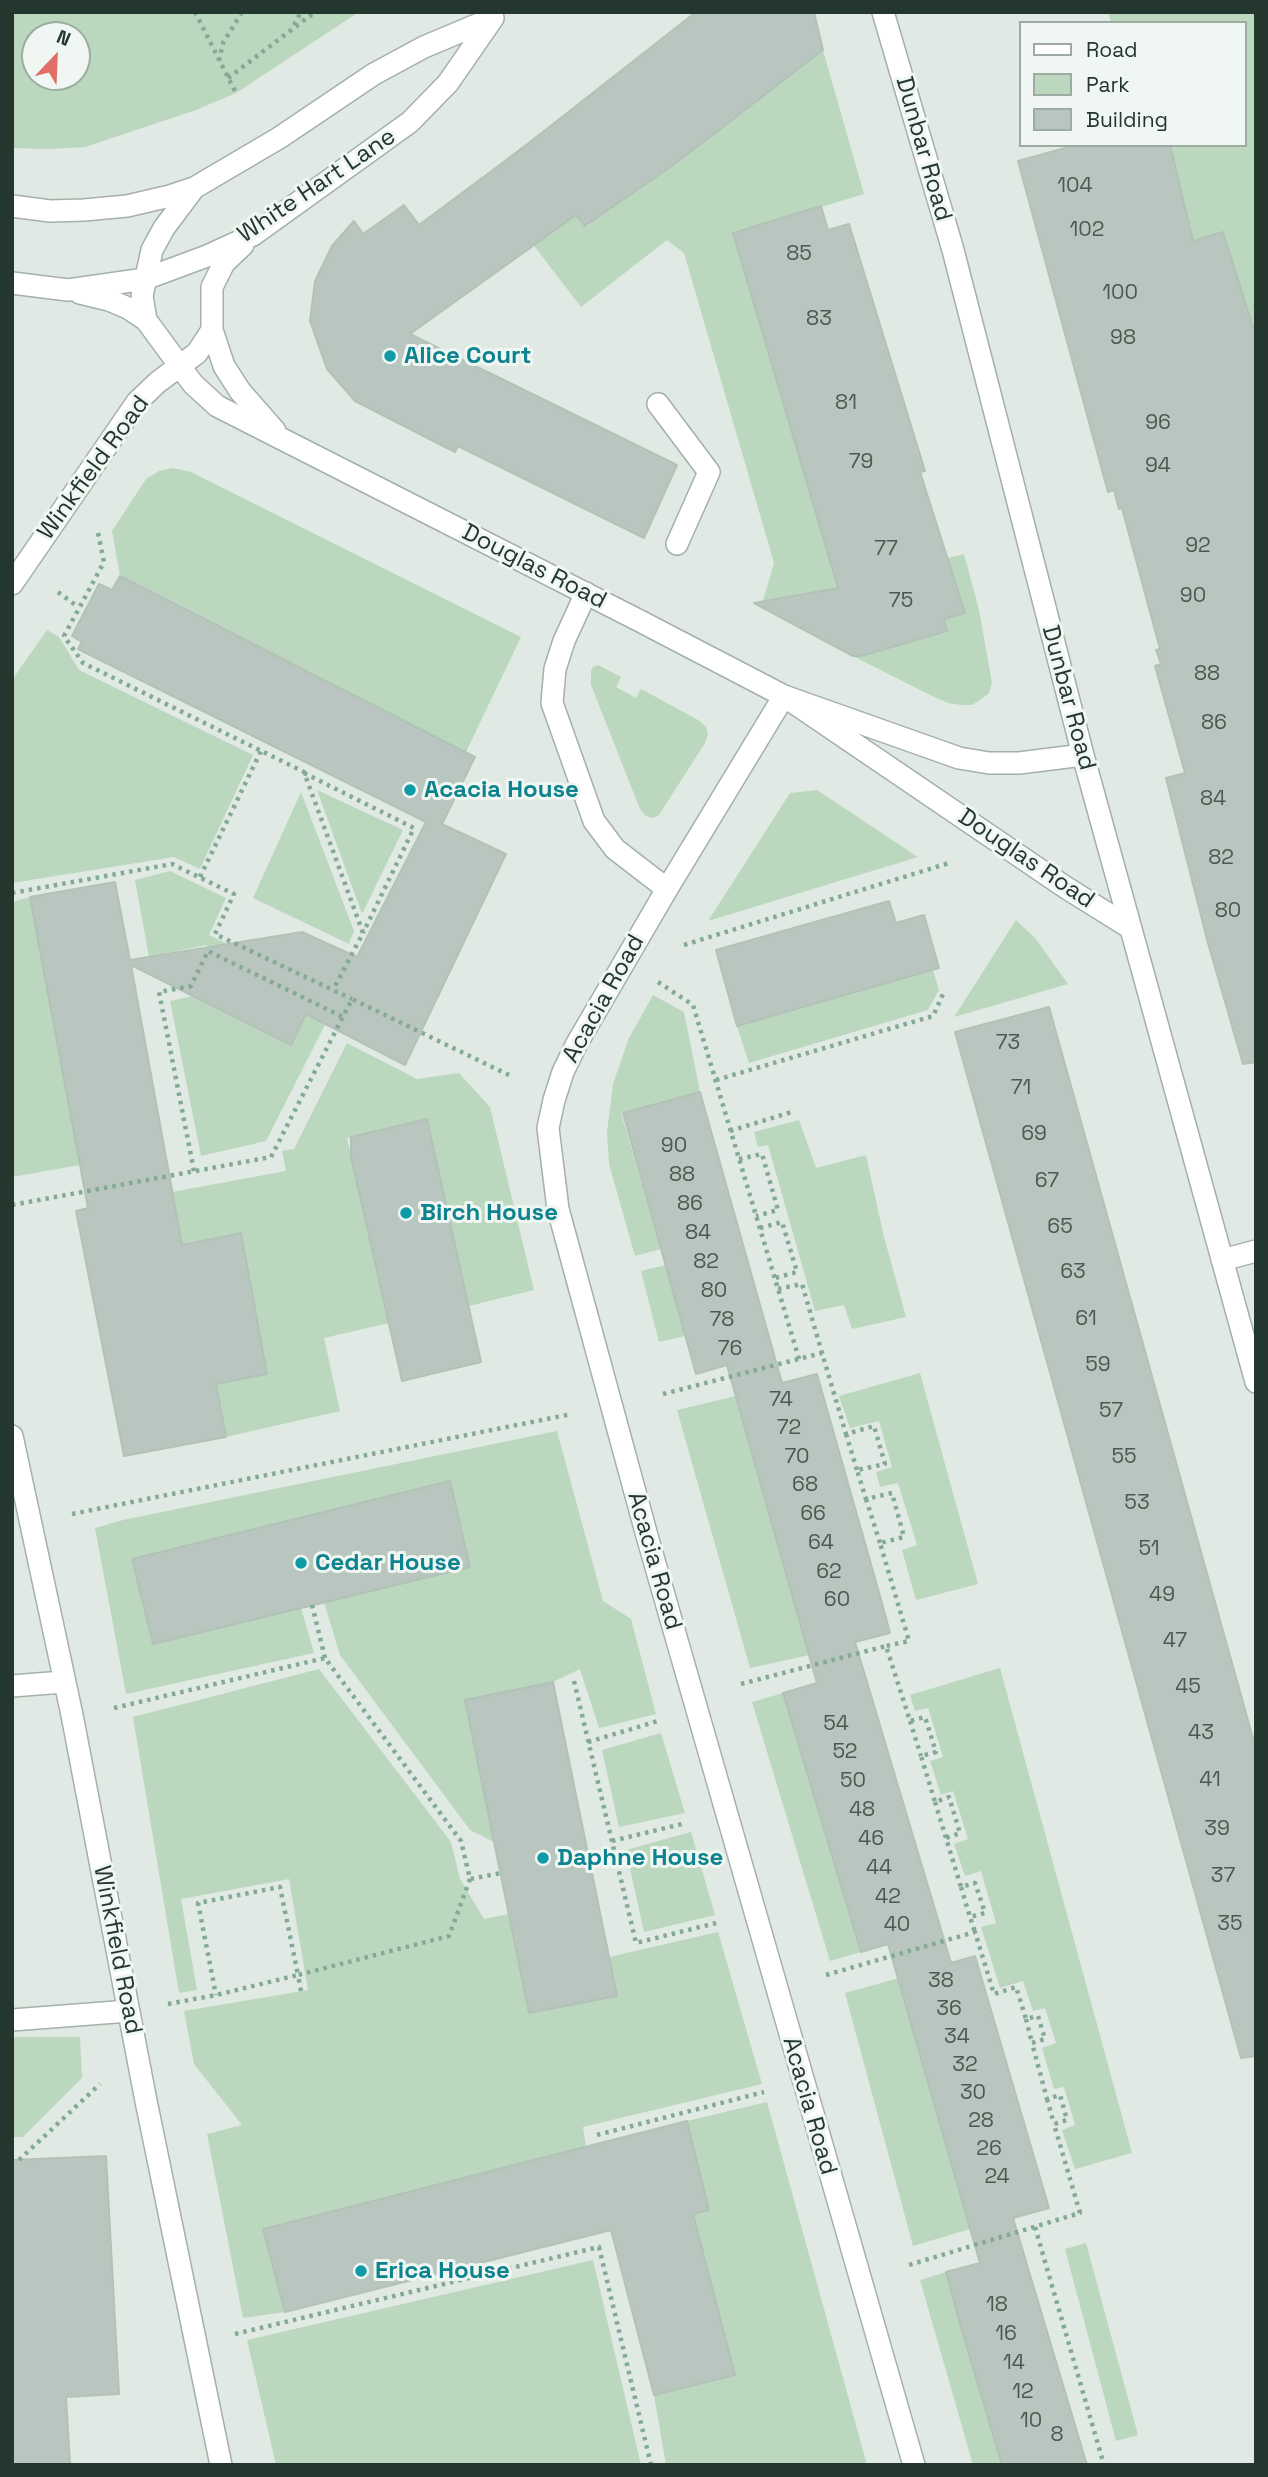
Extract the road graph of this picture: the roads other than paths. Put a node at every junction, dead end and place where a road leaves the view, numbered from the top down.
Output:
1 (883, 12) edge
2 (497, 15) edge
3 (194, 188) junction
4 (12, 206) edge
5 (253, 235) junction
6 (145, 279) junction
7 (12, 283) edge
8 (68, 289) junction
9 (146, 320) junction
10 (212, 330) junction
11 (179, 367) junction
12 (659, 404) dead end
13 (283, 440) junction
14 (677, 544) dead end
15 (12, 584) edge
16 (586, 593) junction
17 (784, 696) junction
18 (1083, 755) junction
19 (667, 889) junction
20 (1129, 927) junction
21 (1256, 1251) edge
22 (1222, 1260) junction
23 (1256, 1382) edge
24 (12, 1436) edge
25 (64, 1682) junction
26 (12, 1686) edge
27 (129, 2011) junction
28 (12, 2020) edge
29 (221, 2465) edge
30 (914, 2465) edge

1 - 18 street, Dunbar Road
2 - 3 street, White Hart Lane
2 - 5 street, White Hart Lane
3 - 4 street, White Hart Lane
3 - 6 street
5 - 6 street, White Hart Lane
5 - 10 street, Douglas Road
6 - 8 street, White Hart Lane
6 - 9 street
7 - 8 street, White Hart Lane
8 - 9 street
9 - 11 street, Douglas Road
10 - 11 street, Winkfield Road
10 - 13 street, Douglas Road
11 - 13 street, Douglas Road
11 - 15 street, Winkfield Road
12 - 14 street
13 - 16 street, Douglas Road
16 - 17 street, Douglas Road
16 - 19 street
17 - 18 street, Douglas Road
17 - 19 street, Acacia Road
17 - 20 street, Douglas Road
18 - 20 street, Dunbar Road
19 - 30 street, Acacia Road
20 - 22 street, Dunbar Road
21 - 22 street
22 - 23 street, Dunbar Road
24 - 25 street, Winkfield Road
25 - 26 street
25 - 27 street, Winkfield Road
27 - 28 street
27 - 29 street, Winkfield Road

